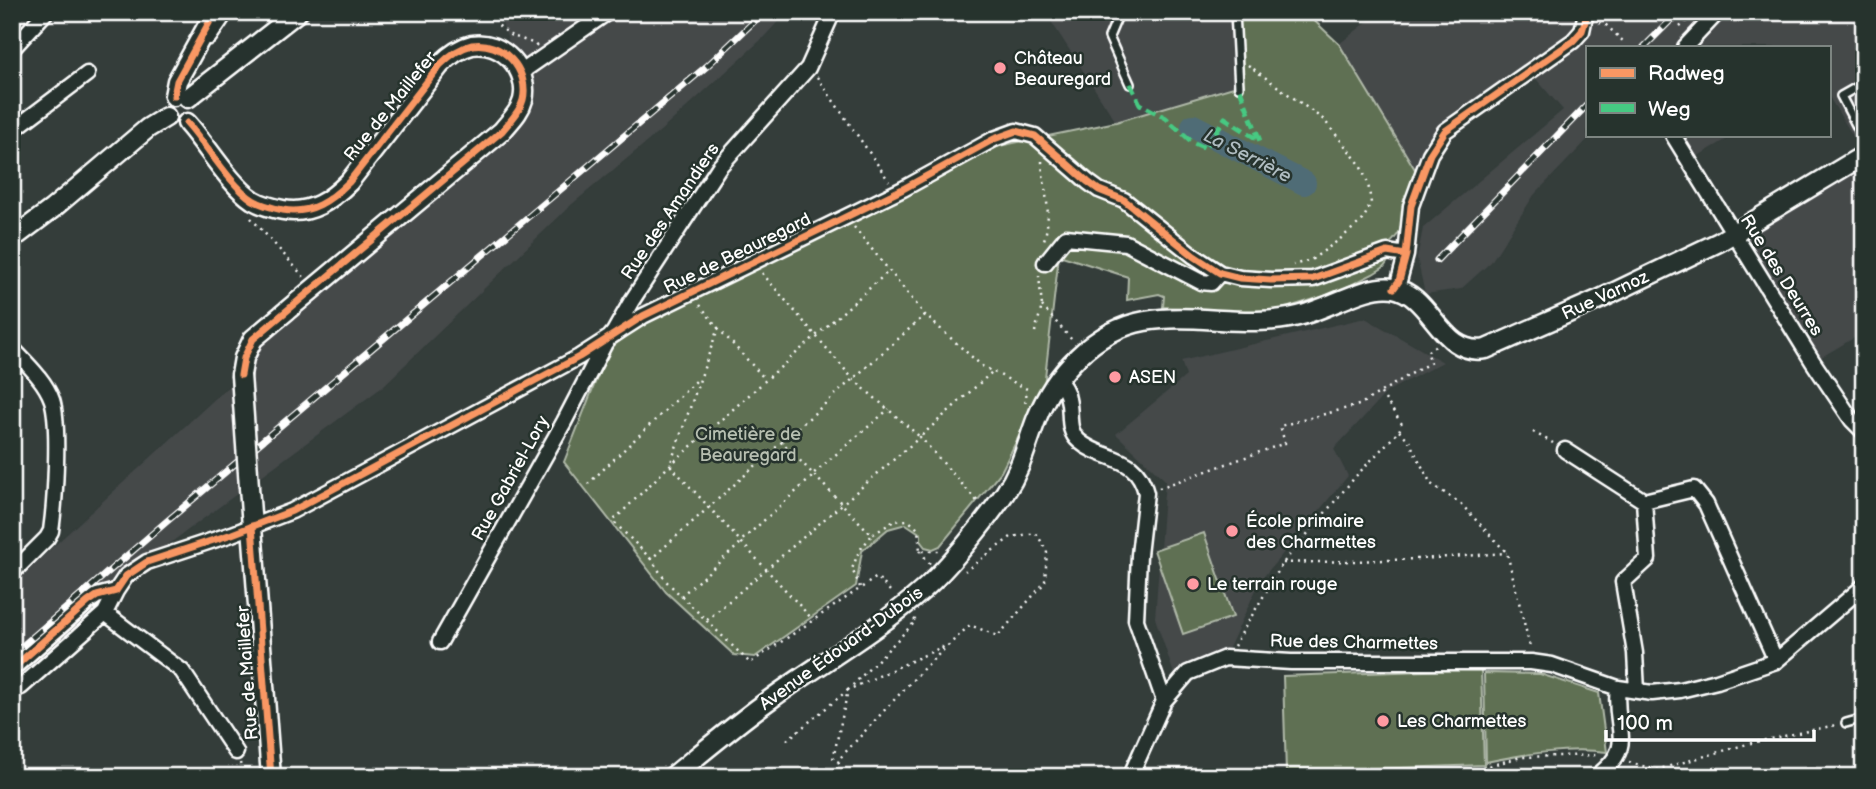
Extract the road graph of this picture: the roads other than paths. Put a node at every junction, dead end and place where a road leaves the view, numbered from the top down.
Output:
1 (46, 12) edge
2 (215, 12) edge
3 (226, 12) edge
4 (298, 12) edge
5 (608, 12) edge
6 (833, 12) edge
7 (1116, 12) edge
8 (1235, 12) edge
9 (1718, 12) edge
10 (1586, 15) edge
11 (1686, 46) edge
12 (12, 49) edge
13 (187, 62) junction
14 (520, 73) junction
15 (87, 74) dead end
16 (1864, 83) edge
17 (1130, 84) dead end
18 (1239, 87) dead end
19 (181, 97) junction
20 (166, 117) junction
21 (187, 122) junction
22 (12, 123) edge
23 (1674, 136) edge
24 (1864, 139) edge
25 (1864, 155) edge
26 (1733, 233) junction
27 (12, 239) edge
28 (1406, 255) junction
29 (1045, 263) road end
30 (1220, 274) junction
31 (1394, 288) junction
32 (614, 332) junction
33 (12, 348) edge
34 (1058, 380) junction
35 (1864, 432) edge
36 (1565, 450) road end
37 (1644, 501) junction
38 (252, 526) junction
39 (12, 573) edge
40 (1864, 586) edge
41 (116, 591) junction
42 (104, 613) junction
43 (440, 642) dead end
44 (1776, 662) junction
45 (12, 669) edge
46 (1618, 688) junction
47 (12, 690) edge
48 (1637, 691) junction
49 (1164, 701) junction
50 (1864, 718) edge
51 (1846, 723) road end
52 (236, 752) dead end
53 (271, 777) edge
54 (673, 777) edge
55 (1130, 777) edge
56 (1596, 777) edge

1 - 12 street
2 - 13 street
3 - 13 street
4 - 19 street
5 - 14 street
6 - 32 street, Rue des Amandiers
7 - 17 lane
8 - 18 lane
9 - 11 street
10 - 28 street
13 - 19 street
14 - 21 street, Rue de Maillefer
14 - 38 street, Rue de Maillefer, bridge
15 - 22 street
16 - 24 lane
19 - 20 street
19 - 21 street
20 - 21 street
20 - 27 street
23 - 26 street, Rue des Deurres
25 - 26 street, Rue Varnoz
26 - 31 street, Rue Varnoz
26 - 35 street, Rue des Deurres
28 - 30 street
28 - 31 street
29 - 30 street
30 - 32 street, Rue de Beauregard
31 - 34 street, Avenue Édouard-Dubois
32 - 38 street, Rue de Beauregard
32 - 43 street, Rue Gabriel-Lory
33 - 39 street
34 - 49 street
34 - 54 street, Avenue Édouard-Dubois
36 - 37 street
37 - 44 street
37 - 48 street
38 - 41 street, Rue de Beauregard
38 - 53 street, Rue de Maillefer
40 - 44 street, Rue des Charmettes
41 - 42 street
41 - 45 street
42 - 47 street
42 - 52 street
44 - 48 street, Rue des Charmettes
46 - 48 street, Rue des Charmettes
46 - 49 street, Rue des Charmettes
46 - 56 street
49 - 55 street, Rue des Charmettes
50 - 51 lane

